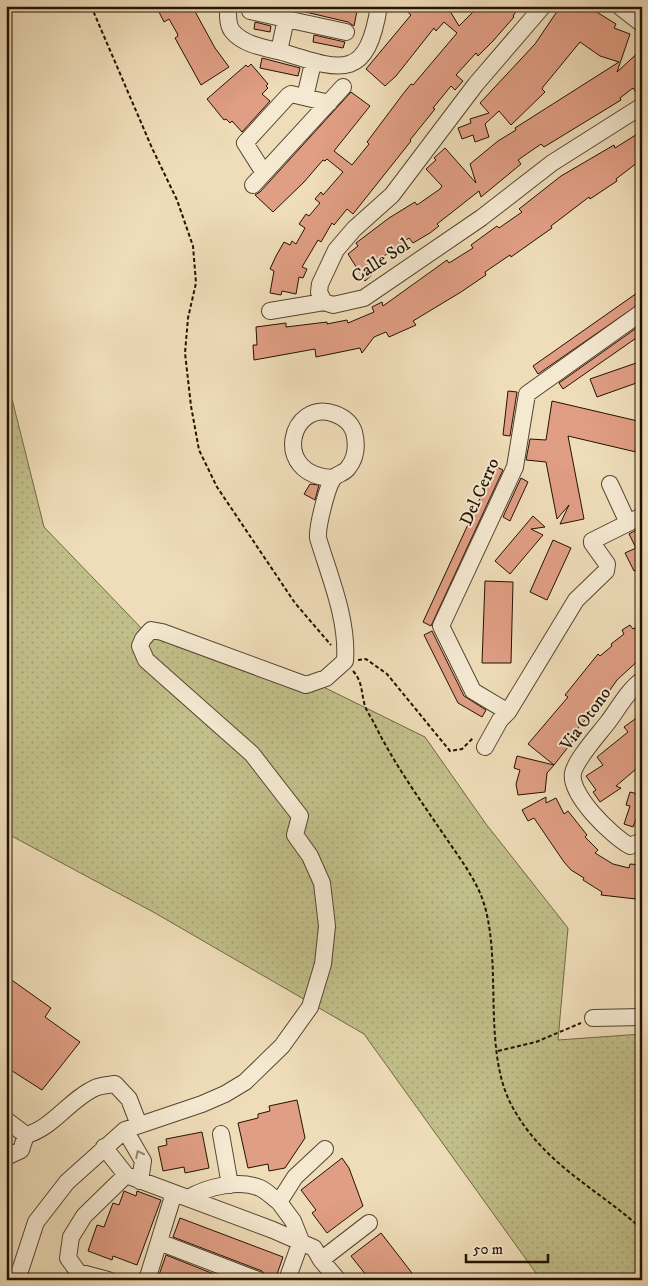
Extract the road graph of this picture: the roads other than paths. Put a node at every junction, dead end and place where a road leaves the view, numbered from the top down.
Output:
1 (228, 6) edge
2 (379, 6) edge
3 (543, 6) edge
4 (619, 6) edge
5 (250, 10) dead end
6 (286, 19) junction
7 (642, 24) edge
8 (346, 32) dead end
9 (279, 51) junction
10 (313, 63) junction
11 (343, 87) dead end
12 (305, 96) junction
13 (329, 103) junction
14 (642, 106) edge
15 (324, 302) junction
16 (270, 311) dead end
17 (642, 312) edge
18 (333, 478) junction
19 (610, 484) dead end
20 (635, 519) edge
21 (642, 680) edge
22 (508, 712) junction
23 (479, 743) road end
24 (642, 841) edge
25 (642, 1017) edge
26 (593, 1018) road end
27 (6, 1120) edge
28 (132, 1127) junction
29 (221, 1134) dead end
30 (26, 1135) junction
31 (104, 1147) junction
32 (325, 1149) dead end
33 (6, 1157) edge
34 (133, 1178) junction
35 (230, 1185) junction
36 (181, 1196) junction
37 (279, 1202) junction
38 (369, 1224) dead end
39 (301, 1241) junction
40 (159, 1242) junction
41 (321, 1260) junction
42 (16, 1280) edge
43 (108, 1280) edge
44 (147, 1280) edge
45 (258, 1280) edge
46 (287, 1280) edge
47 (338, 1280) edge

1 - 9 street
2 - 10 street
3 - 15 street, Calle Sol
4 - 7 street
5 - 6 street
6 - 8 street
6 - 9 street
9 - 10 street
10 - 12 street
11 - 13 street
12 - 13 street
12 - 13 street
14 - 15 street, Calle Sol
15 - 16 street
17 - 22 street, Del Cerro
18 - 18 street
18 - 28 street
19 - 20 street
20 - 22 street
21 - 24 street, Via Otono
22 - 23 street
25 - 26 street
27 - 30 street
28 - 30 street
28 - 31 street
34 -> 28 street
29 - 35 street
30 - 33 street
31 - 34 street
31 - 42 street
32 - 37 street
34 - 36 street
34 - 43 street
35 - 36 street
35 - 37 street
36 - 39 street
36 - 40 street
37 - 39 street
38 - 41 street
39 - 41 street
39 - 46 street
40 - 44 street
40 - 45 street
41 - 47 street

